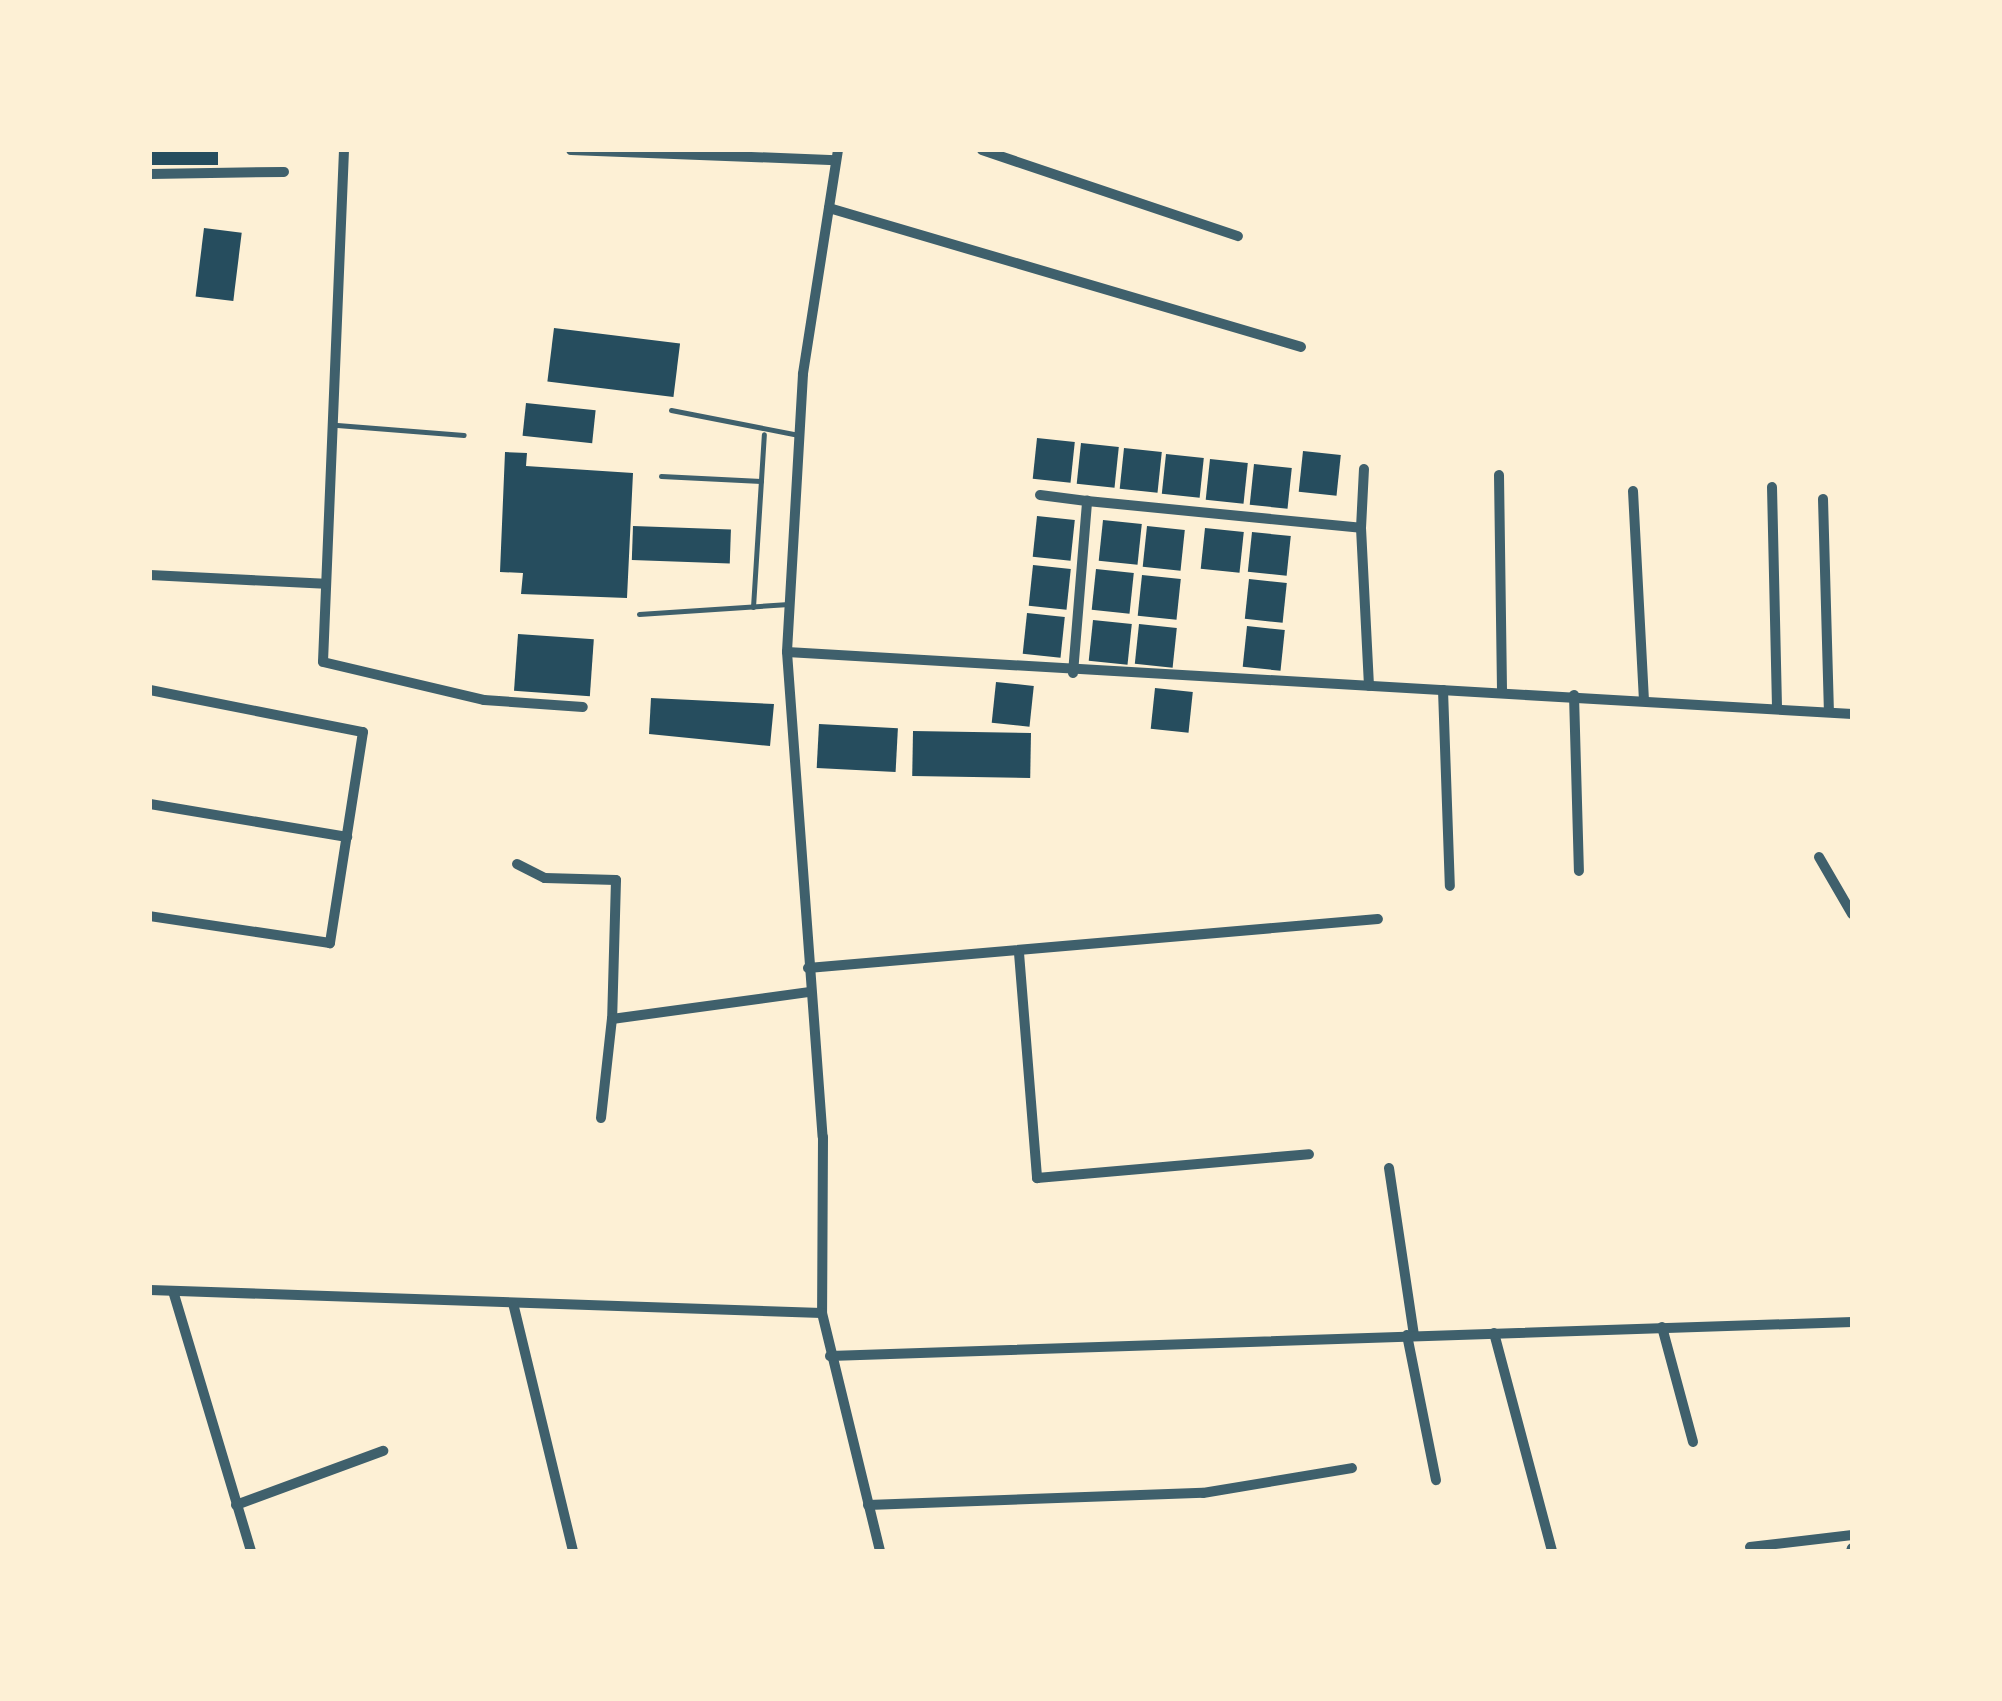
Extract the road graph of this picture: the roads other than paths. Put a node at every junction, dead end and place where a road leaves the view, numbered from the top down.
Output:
1 (344, 150) edge
2 (571, 150) edge
3 (982, 150) edge
4 (837, 155) edge
5 (284, 172) dead end
6 (150, 174) edge
7 (829, 208) junction
8 (1238, 236) dead end
9 (1300, 347) dead end
10 (671, 410) dead end
11 (337, 424) junction
12 (764, 434) junction
13 (800, 435) junction
14 (464, 436) dead end
15 (1364, 468) dead end
16 (661, 476) dead end
17 (1499, 476) dead end
18 (761, 481) junction
19 (1772, 487) dead end
20 (1633, 491) dead end
21 (1040, 494) dead end
22 (1823, 498) dead end
23 (1087, 501) junction
24 (1361, 528) junction
25 (150, 575) edge
26 (325, 584) junction
27 (789, 604) junction
28 (753, 607) junction
29 (638, 614) dead end
30 (787, 652) junction
31 (1073, 673) junction
32 (1369, 686) junction
33 (150, 690) edge
34 (1444, 690) junction
35 (1502, 692) junction
36 (1574, 695) junction
37 (1644, 699) junction
38 (583, 707) dead end
39 (1777, 708) junction
40 (1829, 712) junction
41 (1852, 714) edge
42 (150, 804) edge
43 (347, 837) junction
44 (1818, 857) dead end
45 (518, 864) dead end
46 (1579, 871) dead end
47 (1450, 886) dead end
48 (1852, 914) edge
49 (150, 916) edge
50 (1378, 919) dead end
51 (1019, 954) junction
52 (808, 968) junction
53 (808, 992) junction
54 (612, 1019) junction
55 (601, 1118) dead end
56 (1309, 1154) dead end
57 (1390, 1168) dead end
58 (150, 1290) edge
59 (173, 1291) junction
60 (513, 1303) junction
61 (822, 1313) junction
62 (1852, 1322) edge
63 (1662, 1327) junction
64 (1494, 1333) junction
65 (1410, 1335) junction
66 (830, 1356) junction
67 (1693, 1442) dead end
68 (383, 1450) dead end
69 (1352, 1468) dead end
70 (1436, 1480) dead end
71 (236, 1506) junction
72 (868, 1506) junction
73 (1852, 1535) edge
74 (1750, 1547) dead end
75 (250, 1551) edge
76 (573, 1551) edge
77 (880, 1551) edge
78 (1552, 1551) edge

1 - 11 street
2 - 4 street
3 - 8 street
4 - 7 street
5 - 6 street
7 - 9 street
7 - 13 street
10 - 12 lane
11 - 14 lane
11 - 26 street
12 - 13 lane
12 - 18 lane
13 - 27 street
15 - 24 street
16 - 18 lane
17 - 35 street
18 - 28 lane
19 - 39 street
20 - 37 street
21 - 23 street
22 - 40 street
23 - 24 street
23 - 31 street
24 - 32 street
25 - 26 street
26 - 38 street
27 - 28 lane
27 - 30 street
28 - 29 lane
30 - 31 street
30 - 52 street
31 - 32 street
32 - 34 street
33 - 43 street
34 - 35 street
34 - 47 street
35 - 36 street
36 - 37 street
36 - 46 street
37 - 39 street
39 - 40 street
40 - 41 street
42 - 43 street
43 - 49 street
44 - 48 street
45 - 54 street
50 - 51 street
51 - 52 street
51 - 56 street
52 - 53 street
53 - 54 street
53 - 61 street
54 - 55 street
57 - 65 street
58 - 59 street
59 - 60 street
59 - 71 street
60 - 61 street
60 - 76 street
61 - 66 street
62 - 63 street
63 - 64 street
63 - 67 street
64 - 65 street
64 - 78 street
65 - 66 street
65 - 70 street
66 - 72 street
68 - 71 street
69 - 72 street
71 - 75 street
72 - 77 street
73 - 74 street

